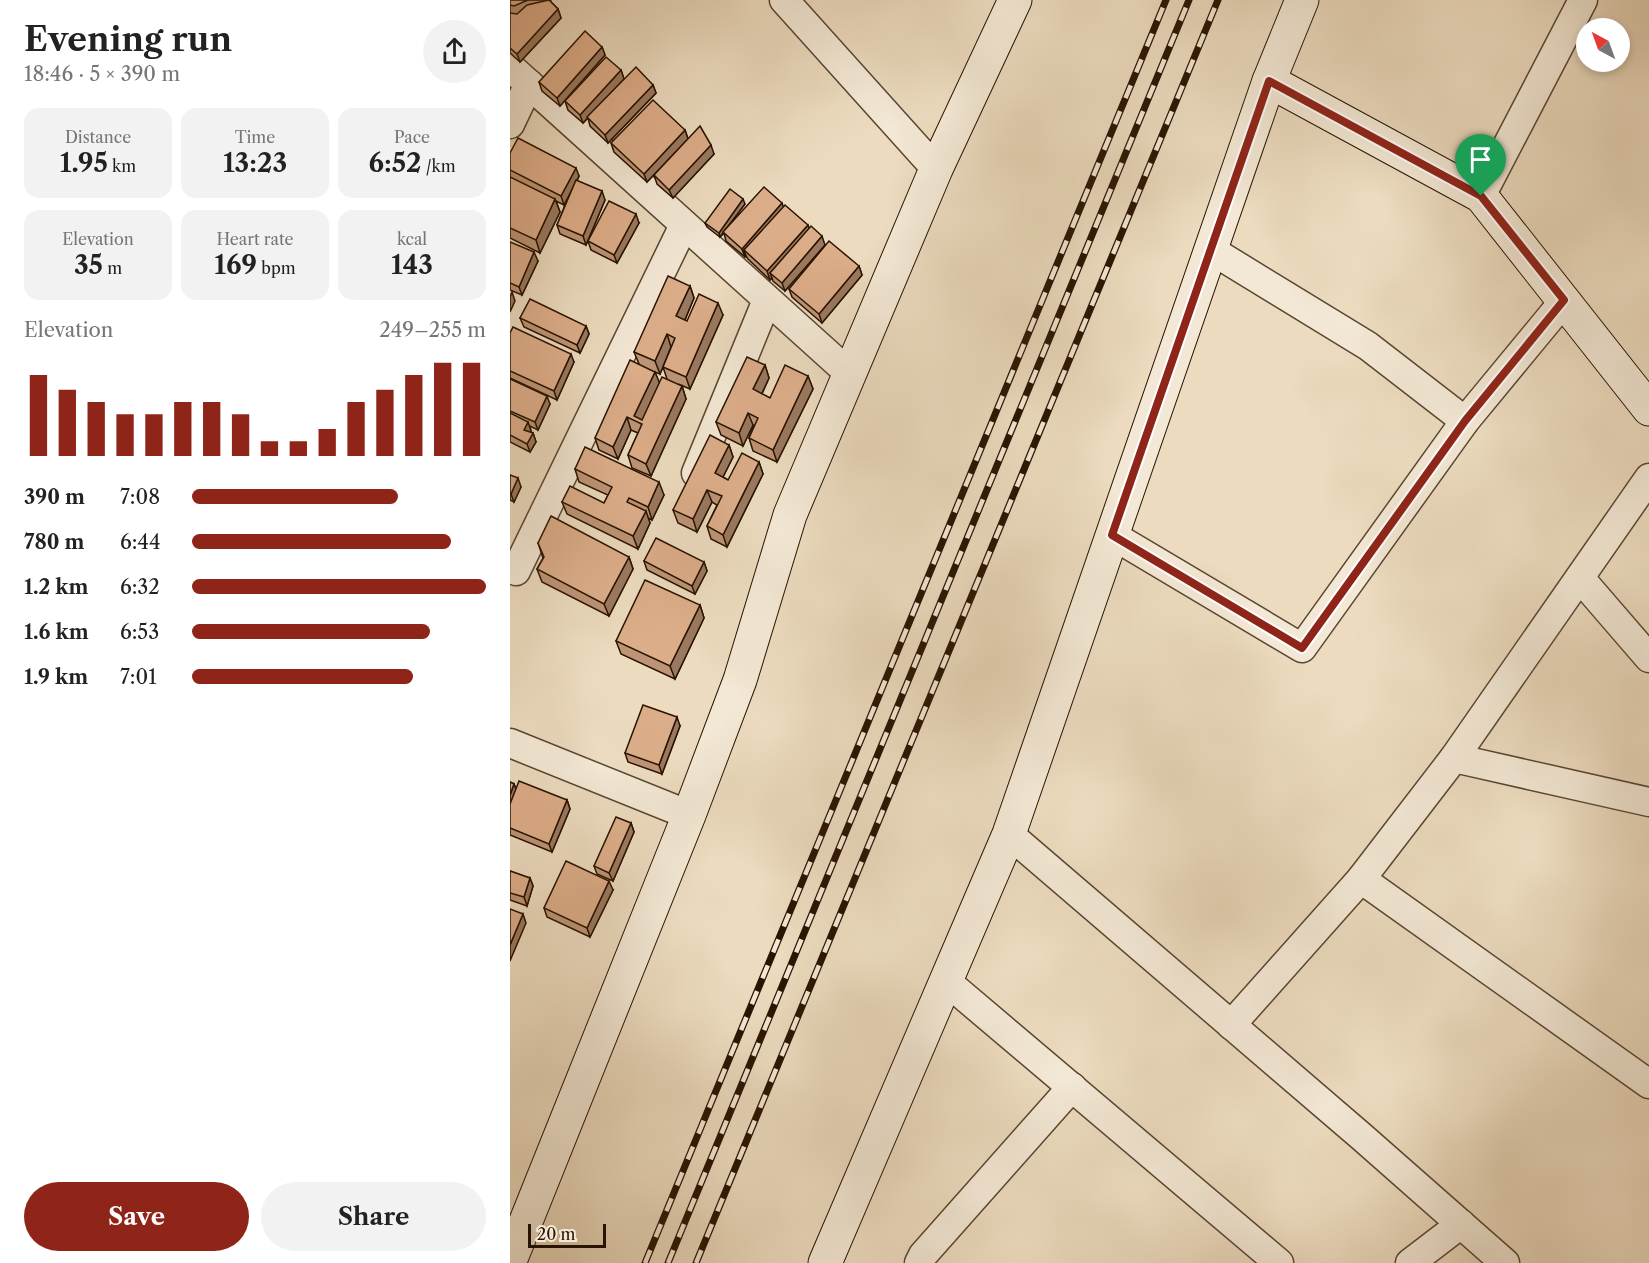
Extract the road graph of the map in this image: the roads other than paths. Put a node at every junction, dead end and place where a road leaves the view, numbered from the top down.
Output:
1 (784, 0) edge
2 (1015, 0) edge
3 (1302, 0) edge
4 (1583, 0) edge
5 (520, 76) edge
6 (1269, 81) junction
7 (510, 124) edge
8 (936, 169) junction
9 (1481, 196) junction
10 (684, 225) junction
11 (1210, 250) junction
12 (767, 300) junction
13 (1564, 300) junction
14 (849, 374) junction
15 (1649, 409) edge
16 (1465, 421) junction
17 (1649, 478) edge
18 (685, 500) edge
19 (1112, 535) junction
20 (516, 571) dead end
21 (1580, 578) junction
22 (1649, 658) edge
23 (510, 743) edge
24 (1454, 758) junction
25 (1649, 802) edge
26 (689, 815) junction
27 (1009, 834) junction
28 (1361, 879) junction
29 (946, 981) junction
30 (1231, 1025) junction
31 (1649, 1084) edge
32 (1072, 1087) junction
33 (1461, 1224) junction
34 (510, 1261) edge
35 (825, 1263) edge
36 (919, 1263) edge
37 (1279, 1263) edge
38 (1410, 1263) edge
39 (1505, 1263) edge

1 - 8 street
2 - 8 street
3 - 6 street
4 - 9 street
5 - 7 street
5 - 10 street
6 - 9 street
6 - 11 street
8 - 14 street
9 - 13 street
10 - 12 street
10 - 20 street
11 - 16 street
11 - 19 street
12 - 14 street
12 - 18 street
13 - 15 street
13 - 16 street
14 - 26 street
16 - 19 street
17 - 21 street
19 - 27 street
21 - 22 street
21 - 24 street
23 - 26 street
24 - 25 street
24 - 28 street
26 - 34 street
27 - 29 street
27 - 30 street
28 - 30 street
28 - 31 street
29 - 32 street
29 - 35 street
30 - 33 street
32 - 36 street
32 - 37 street
33 - 38 street
33 - 39 street

